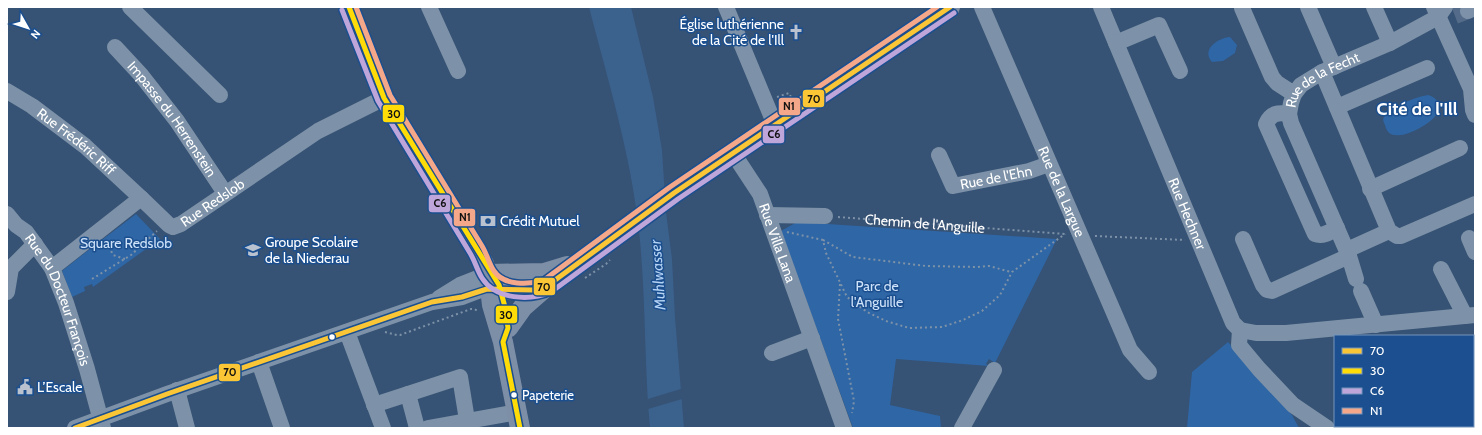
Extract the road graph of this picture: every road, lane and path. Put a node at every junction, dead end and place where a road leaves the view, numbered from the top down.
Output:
1 (130, 7) edge
2 (349, 7) edge
3 (429, 7) edge
4 (726, 7) edge
5 (982, 7) edge
6 (1101, 7) edge
7 (1308, 7) edge
8 (1374, 7) edge
9 (945, 8) edge
10 (1242, 8) edge
11 (1453, 11) edge
12 (1116, 43) junction
13 (1390, 43) junction
14 (115, 47) dead end
15 (1427, 68) dead end
16 (1328, 70) junction
17 (458, 71) dead end
18 (1180, 71) dead end
19 (7, 91) edge
20 (1294, 94) junction
21 (220, 95) dead end
22 (384, 98) junction
23 (1337, 107) junction
24 (1289, 114) junction
25 (1475, 115) edge
26 (775, 125) junction
27 (1460, 148) dead end
28 (733, 153) junction
29 (939, 155) dead end
30 (1049, 164) junction
31 (1370, 188) junction
32 (225, 193) junction
33 (141, 198) junction
34 (1475, 204) edge
35 (7, 214) edge
36 (767, 215) junction
37 (825, 216) joint
38 (110, 222) junction
39 (166, 223) junction
40 (1337, 228) junction
41 (773, 230) junction
42 (1389, 231) junction
43 (1073, 234) junction
44 (1196, 237) junction
45 (1243, 239) dead end
46 (823, 240) junction
47 (35, 244) junction
48 (1348, 253) junction
49 (587, 256) junction
50 (125, 259) junction
51 (52, 268) junction
52 (1440, 269) dead end
53 (1012, 272) junction
54 (92, 280) dead end
55 (492, 283) junction
56 (840, 284) junction
57 (547, 286) junction
58 (7, 292) edge
59 (1470, 315) edge
60 (1376, 325) junction
61 (1240, 330) junction
62 (346, 332) junction
63 (380, 332) dead end
64 (506, 335) junction
65 (812, 338) junction
66 (772, 353) dead end
67 (259, 362) junction
68 (994, 370) dead end
69 (1149, 372) dead end
70 (177, 390) junction
71 (408, 394) junction
72 (374, 405) junction
73 (1292, 405) junction
74 (467, 420) junction
75 (518, 420) edge
76 (494, 422) edge
77 (101, 423) edge
78 (842, 424) edge
79 (75, 428) edge
80 (187, 428) edge
81 (282, 428) edge
82 (383, 428) edge
83 (417, 428) edge
84 (428, 428) edge
85 (962, 428) edge
86 (1306, 428) edge
87 (1326, 428) edge

1 - 21 street
2 - 22 main road
3 - 17 street
4 - 26 street
5 - 30 street, Rue de la Largue
6 - 12 street, Rue Hechner
7 - 16 street
8 - 13 street
9 - 26 main road
10 - 20 street
11 - 13 street, Rue de la Fecht
11 - 25 street
12 - 18 street
12 - 44 street, Rue Hechner
13 - 16 street, Rue de la Fecht
14 - 32 street, Impasse du Herrenstein
15 - 23 street
16 - 20 street, Rue de la Fecht
16 - 23 street
19 - 33 street, Rue Frédéric Riff
20 - 24 street, Rue de la Fecht
22 - 32 street, Rue Redslob
22 - 55 main road
23 - 31 street
24 - 40 street, Rue de la Fecht
24 - 40 street
26 - 28 main road
27 - 31 street
28 - 36 street, Rue Villa Lana
28 - 49 main road
29 - 30 street, Rue de l'Ehn
30 - 43 street, Rue de la Largue
31 - 42 street
32 - 39 street, Rue Redslob
33 - 38 street
33 - 39 street, Rue Redslob
34 - 42 street
35 - 47 street, Rue du Docteur François
36 - 37 street
36 - 41 street, Rue Villa Lana
37 - 43 path, Chemin de l'Anguille
38 - 50 path
38 - 51 street
39 - 50 path
40 - 48 street, Rue de la Fecht
41 - 46 path
41 - 65 street, Rue Villa Lana
42 - 48 street
43 - 44 path, Chemin de l'Anguille
43 - 53 path
43 - 69 street, Rue de la Largue
44 - 61 street, Rue Hechner
45 - 48 street
46 - 53 path
46 - 56 path
47 - 51 street, Rue du Docteur François
47 - 58 street
48 - 60 street, Rue de la Fecht
49 - 55 main road
49 - 57 main road
50 - 54 path
51 - 77 street, Rue du Docteur François
52 - 59 street
53 - 56 path
55 - 57 main road
55 - 62 street
55 - 63 path
55 - 64 main road
56 - 78 path
57 - 64 main road
59 - 60 street
60 - 61 street
61 - 73 street, Rue Hechner
62 - 67 street
62 - 72 street
64 - 75 main road
65 - 66 street
65 - 78 street, Rue Villa Lana
67 - 70 street
67 - 81 street
68 - 85 street
70 - 77 street
70 - 80 street
71 - 72 street
71 - 74 street
71 - 83 street
72 - 82 street
73 - 86 street, Rue Hechner
73 - 87 street, Rue Hechner
74 - 76 street
74 - 84 street
75 - 76 street
77 - 79 street

